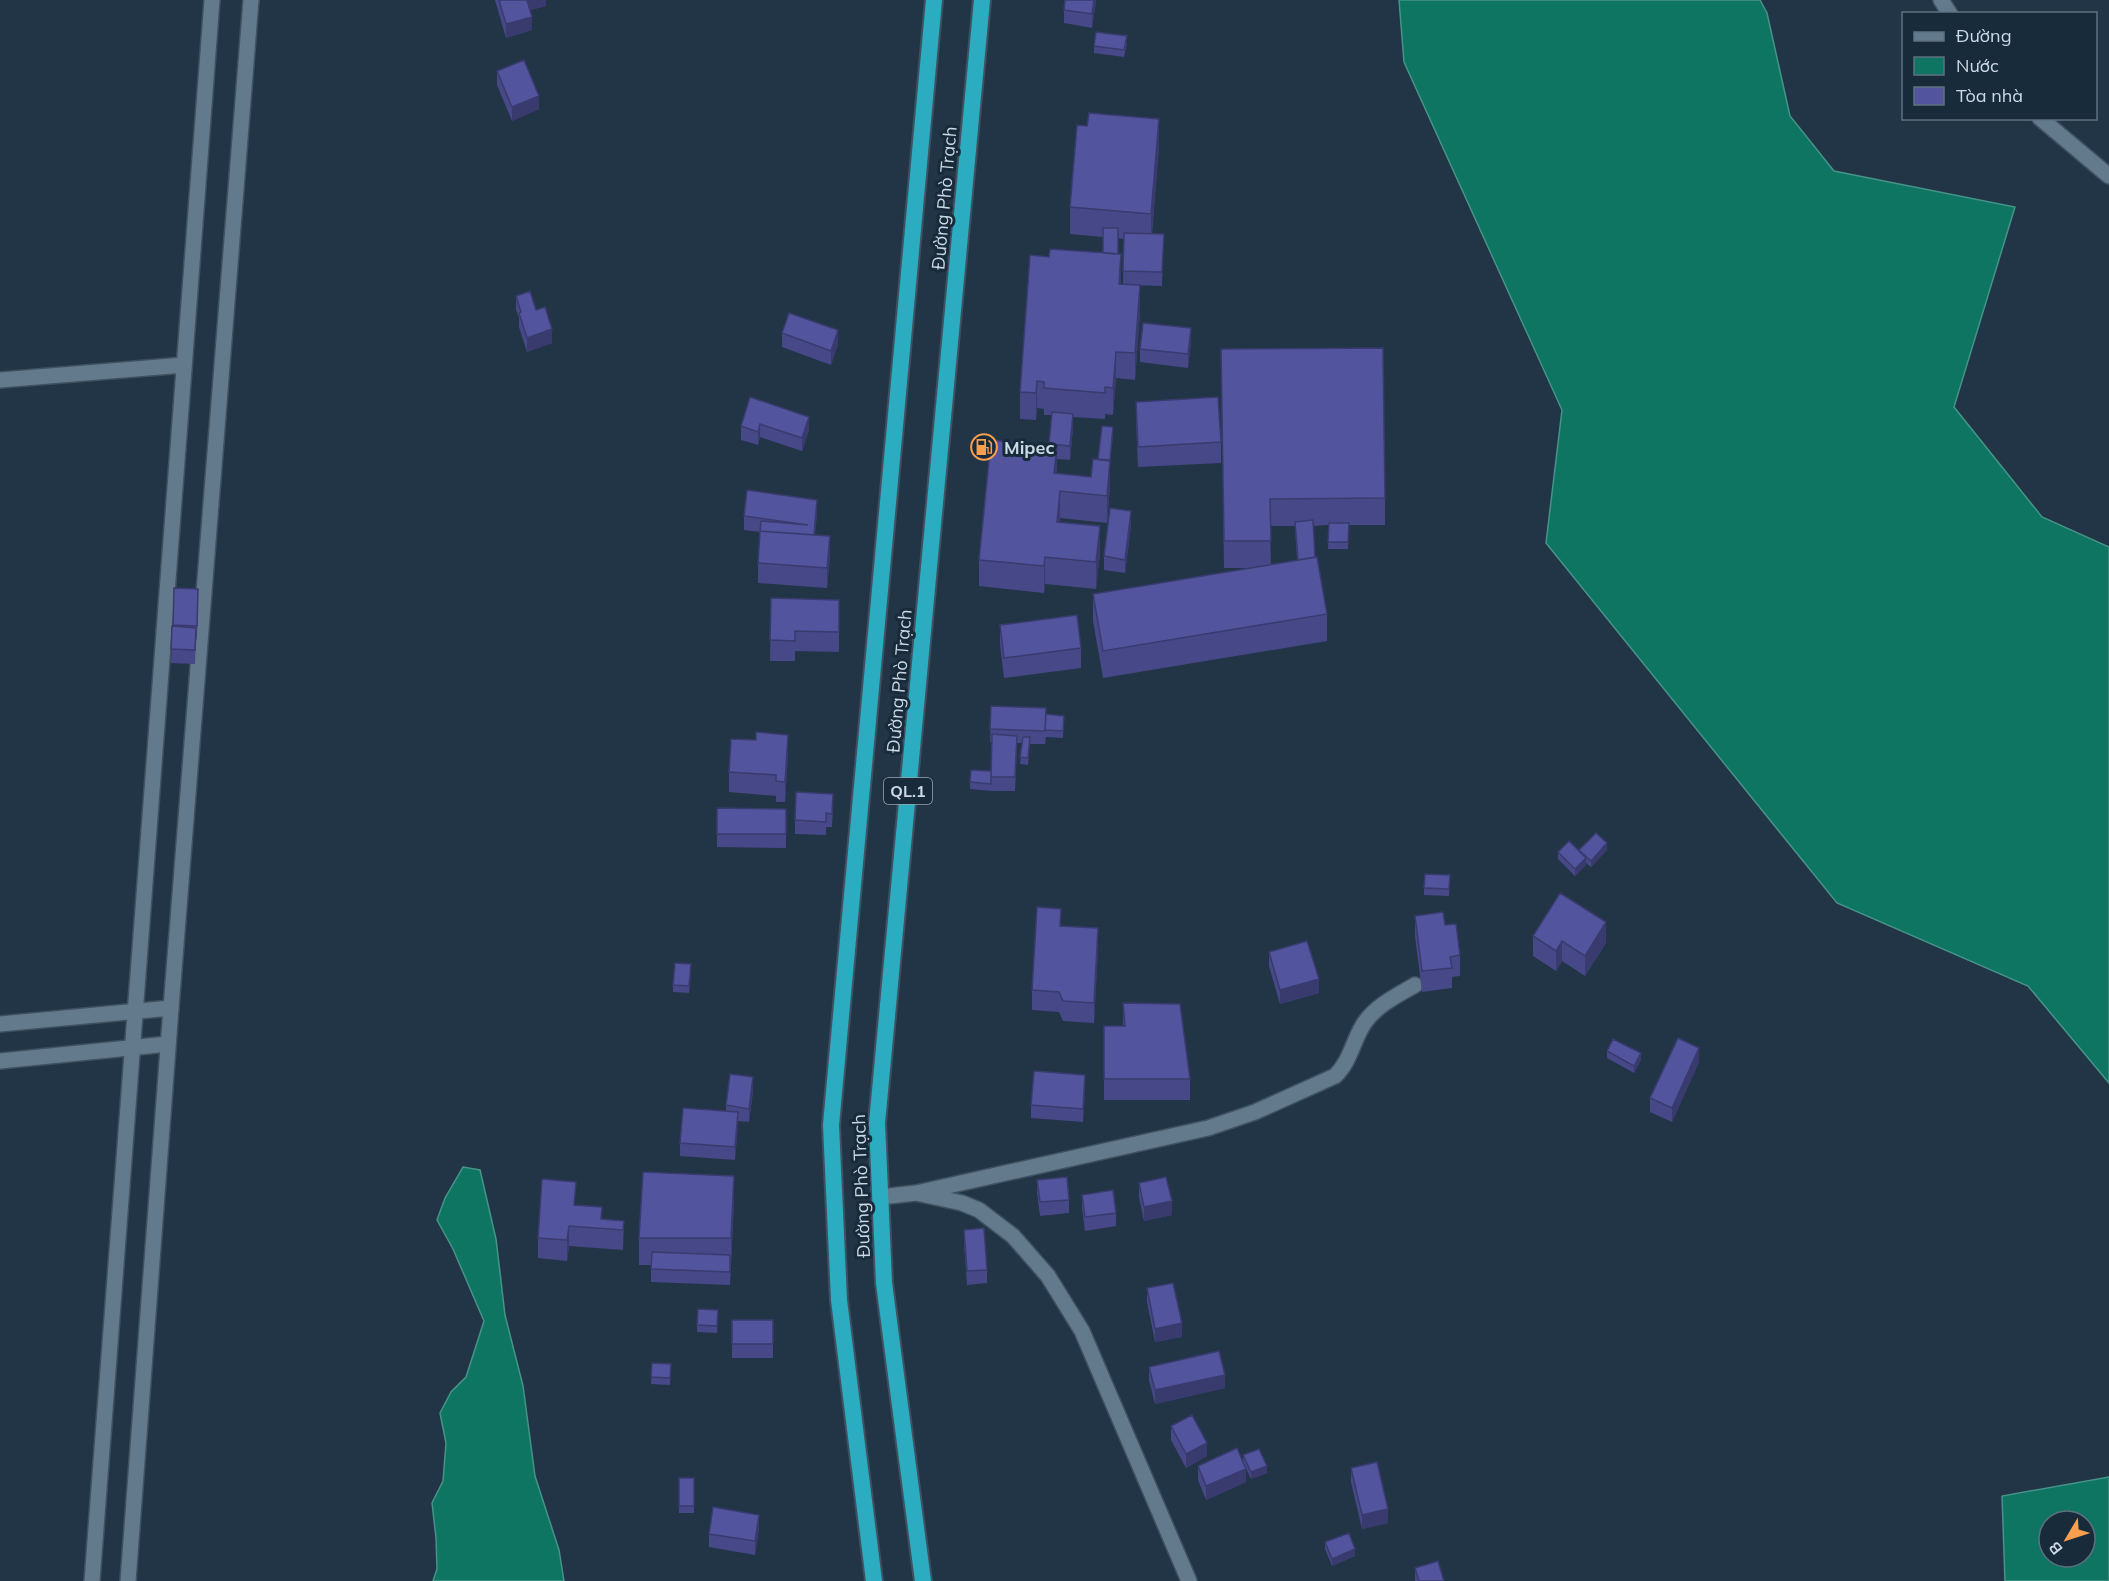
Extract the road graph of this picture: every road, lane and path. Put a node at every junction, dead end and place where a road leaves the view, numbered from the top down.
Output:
1 (212, 0) edge
2 (251, 0) edge
3 (934, 0) edge
4 (982, 0) edge
5 (2042, 120) edge
6 (2109, 176) edge
7 (184, 364) junction
8 (0, 380) edge
9 (1415, 985) dead end
10 (171, 1008) junction
11 (136, 1011) junction
12 (0, 1024) edge
13 (168, 1044) junction
14 (133, 1048) junction
15 (0, 1061) edge
16 (916, 1193) junction
17 (880, 1197) junction
18 (92, 1581) edge
19 (128, 1581) edge
20 (874, 1581) edge
21 (923, 1581) edge
22 (1189, 1581) edge

1 - 7 street
2 - 10 street
3 - 20 highway, Đường Phò Trạch / QL.1
4 - 17 highway, Đường Phò Trạch / QL.1
5 - 6 street
7 - 8 street
7 - 11 street
9 - 16 street
10 - 11 street
10 - 13 street
11 - 12 street
11 - 14 street
13 - 14 street
13 - 19 street
14 - 15 street
14 - 18 street
16 - 17 street
16 - 22 street
17 - 21 highway, Đường Phò Trạch / QL.1

